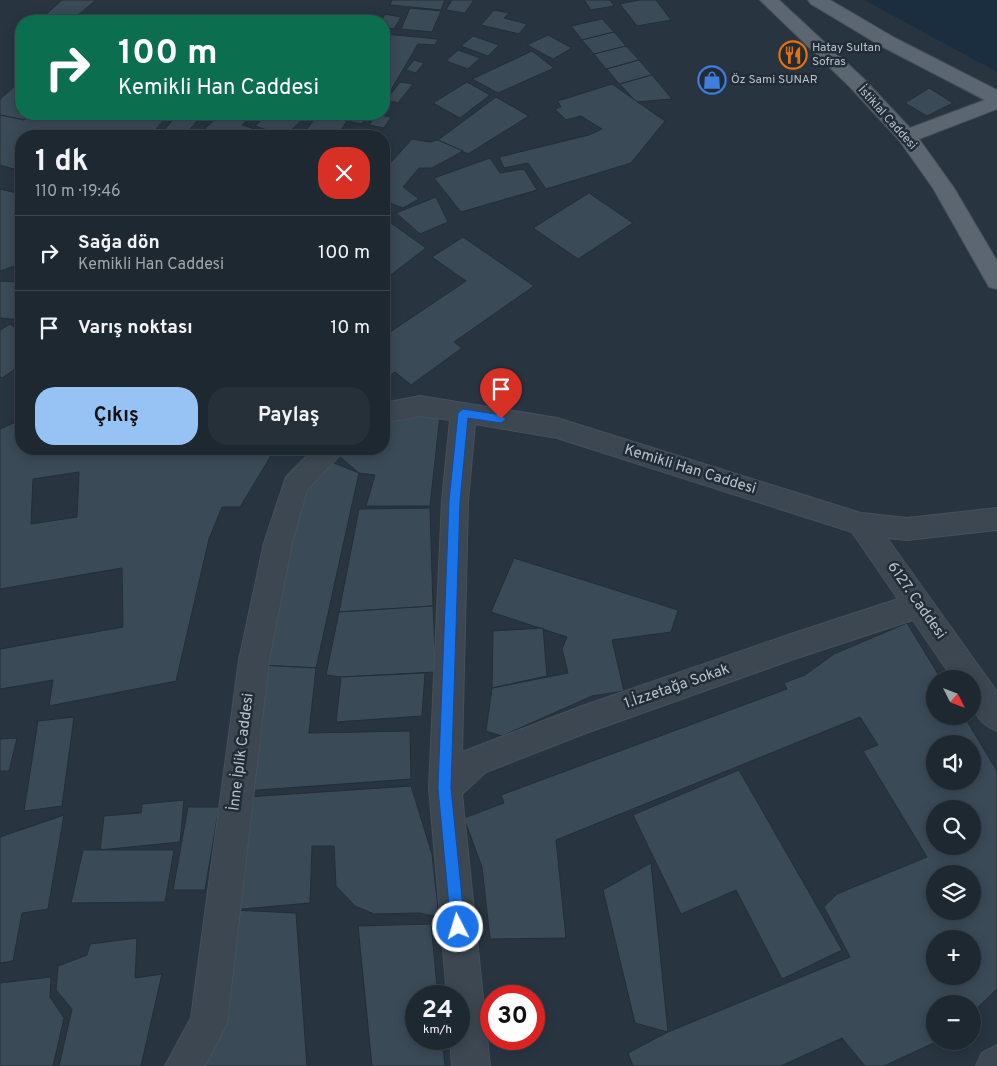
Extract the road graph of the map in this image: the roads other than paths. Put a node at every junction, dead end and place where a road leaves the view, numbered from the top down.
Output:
1 (769, 0) edge
2 (817, 0) edge
3 (997, 98) edge
4 (997, 102) edge
5 (907, 136) junction
6 (997, 281) edge
7 (390, 412) edge
8 (463, 413) junction
9 (324, 455) edge
10 (997, 518) edge
11 (861, 524) junction
12 (920, 605) junction
13 (965, 670) edge
14 (981, 693) edge
15 (997, 717) edge
16 (445, 788) junction
17 (184, 1066) edge
18 (472, 1066) edge

1 - 5 main road, İstiklal Caddesi
2 - 3 main road
4 - 5 main road
5 - 6 main road, İstiklal Caddesi
7 - 8 street, Kemikli Han Caddesi
8 - 11 street, Kemikli Han Caddesi
8 - 16 street
9 - 17 street, İnne İplik Caddesi
10 - 11 street, Kemikli Han Caddesi
11 - 12 street, 6127. Caddesi
12 - 13 street, 6127. Caddesi
12 - 16 street, 1.İzzetağa Sokak
14 - 15 street, 6127. Caddesi
16 - 18 street

